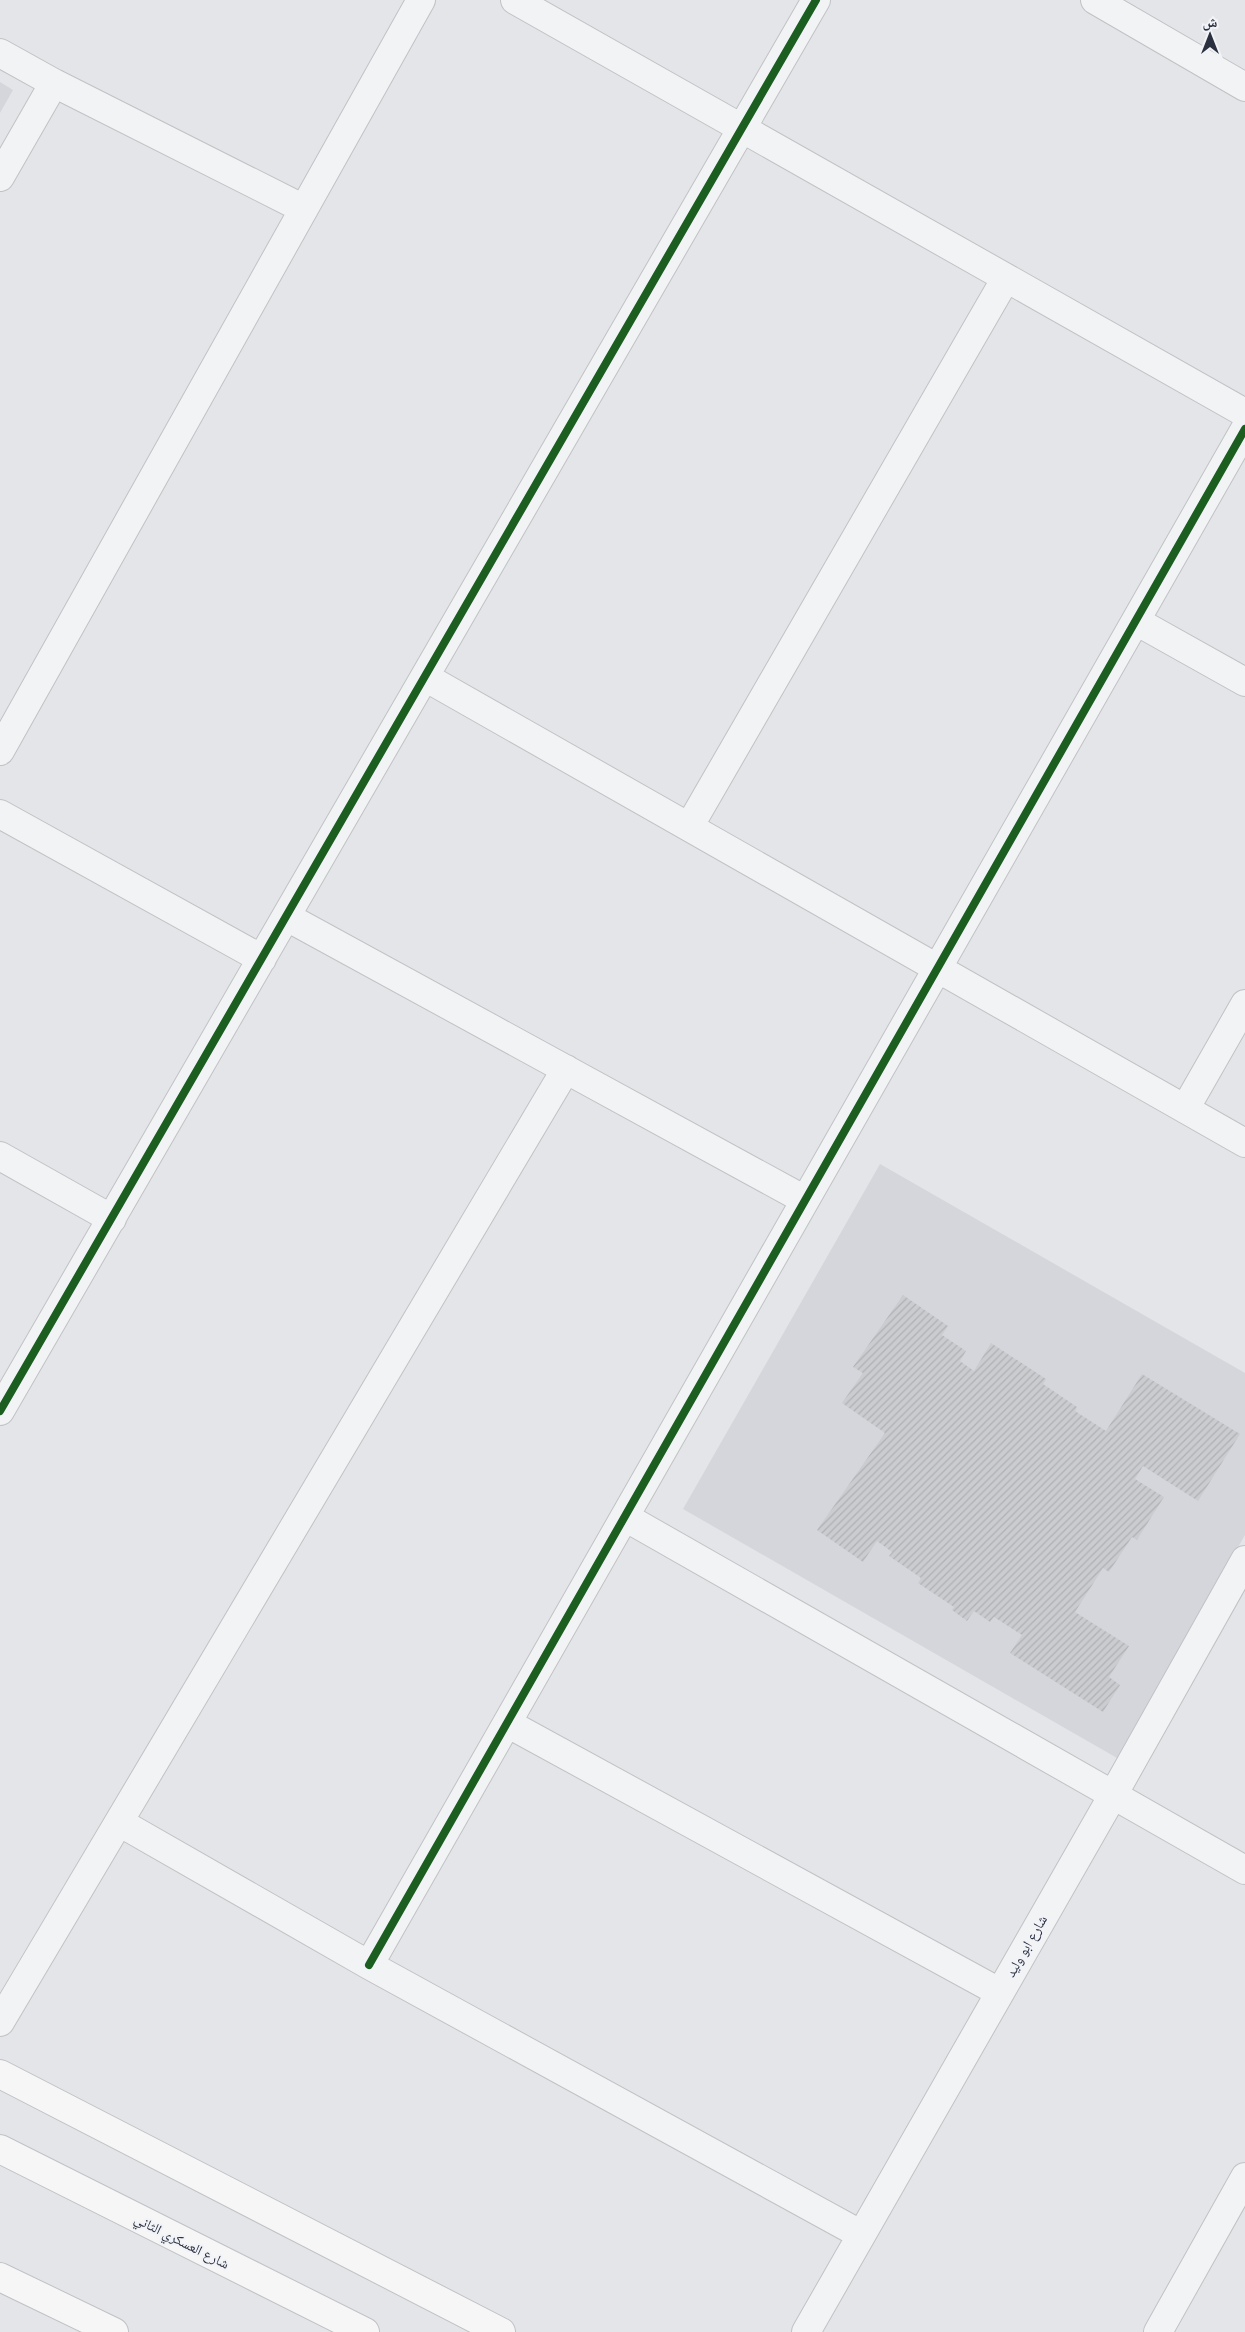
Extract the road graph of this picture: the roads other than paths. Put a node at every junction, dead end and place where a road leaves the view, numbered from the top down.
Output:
1 (421, 0) edge
2 (515, 0) edge
3 (816, 0) edge
4 (1095, 0) edge
5 (0, 53) edge
6 (54, 83) junction
7 (1245, 87) edge
8 (742, 128) junction
9 (0, 177) edge
10 (304, 209) junction
11 (1006, 278) junction
12 (1245, 413) edge
13 (1245, 429) edge
14 (1136, 621) junction
15 (425, 677) junction
16 (1245, 682) edge
17 (0, 751) edge
18 (0, 814) edge
19 (689, 827) junction
20 (286, 917) junction
21 (262, 959) junction
22 (938, 968) junction
23 (1245, 1004) edge
24 (566, 1069) junction
25 (1185, 1108) junction
26 (1245, 1143) edge
27 (0, 1156) edge
28 (805, 1200) junction
29 (112, 1219) junction
30 (0, 1411) edge
31 (625, 1517) junction
32 (1245, 1560) edge
33 (507, 1723) junction
34 (1114, 1795) junction
35 (119, 1822) junction
36 (1245, 1870) edge
37 (369, 1966) junction
38 (1000, 1992) junction
39 (0, 2022) edge
40 (0, 2074) edge
41 (0, 2149) edge
42 (1245, 2177) edge
43 (860, 2234) junction
44 (0, 2277) edge
45 (114, 2332) edge
46 (365, 2332) edge
47 (501, 2332) edge
48 (806, 2332) edge
49 (1158, 2332) edge

1 - 10 street
2 - 8 street
3 - 8 street
4 - 7 street
5 - 6 street
6 - 9 street
6 - 10 street
8 - 11 street
8 - 15 street
10 - 17 street
11 - 12 street
11 - 19 street
13 - 14 street
14 - 16 street
14 - 22 street
15 - 19 street
15 - 20 street
18 - 21 street
19 - 22 street
20 - 21 street
20 - 24 street
21 - 29 street
22 - 25 street
22 - 28 street
23 - 25 street
24 - 28 street
24 - 35 street
25 - 26 street
27 - 29 street
28 - 31 street
29 - 30 street
31 - 33 street
31 - 34 street
32 - 34 street, شارع ابو وليد
33 - 37 street
33 - 38 street
34 - 36 street
34 - 38 street, شارع ابو وليد
35 - 37 street
35 - 39 street
37 - 43 street
38 - 43 street, شارع ابو وليد
40 - 47 street
41 - 46 street, شارع العسكري الثاني
42 - 49 street
43 - 48 street, شارع ابو وليد
44 - 45 street

